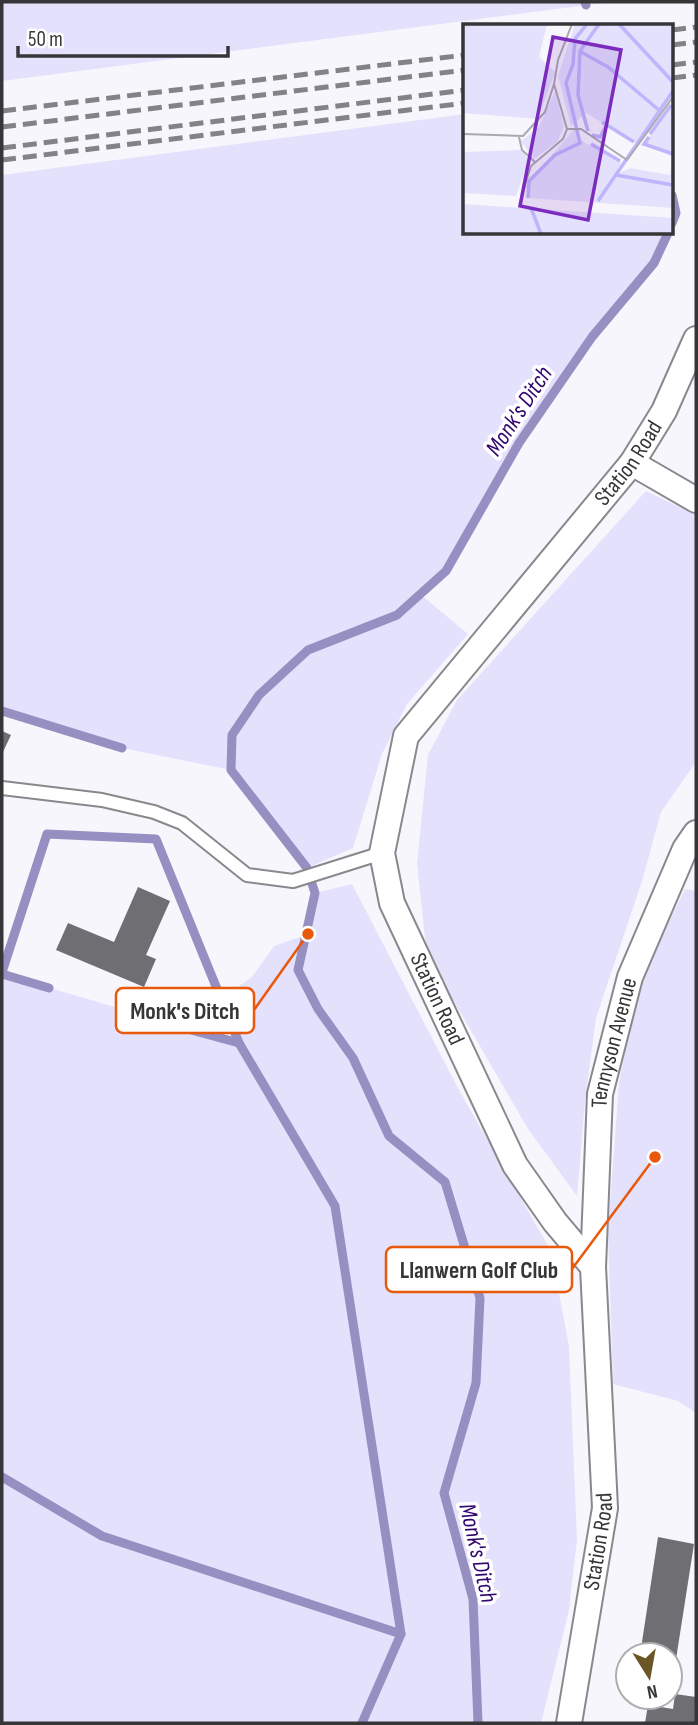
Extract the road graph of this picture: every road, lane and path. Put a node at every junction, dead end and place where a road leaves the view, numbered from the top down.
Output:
1 (696, 339) edge
2 (632, 463) junction
3 (696, 500) edge
4 (2, 788) edge
5 (696, 833) edge
6 (382, 853) junction
7 (593, 1267) junction
8 (569, 1723) edge

1 - 2 street, Station Road
2 - 3 street
2 - 6 street, Station Road
4 - 6 lane
5 - 7 street, Tennyson Avenue
6 - 7 street, Station Road
7 - 8 street, Station Road

